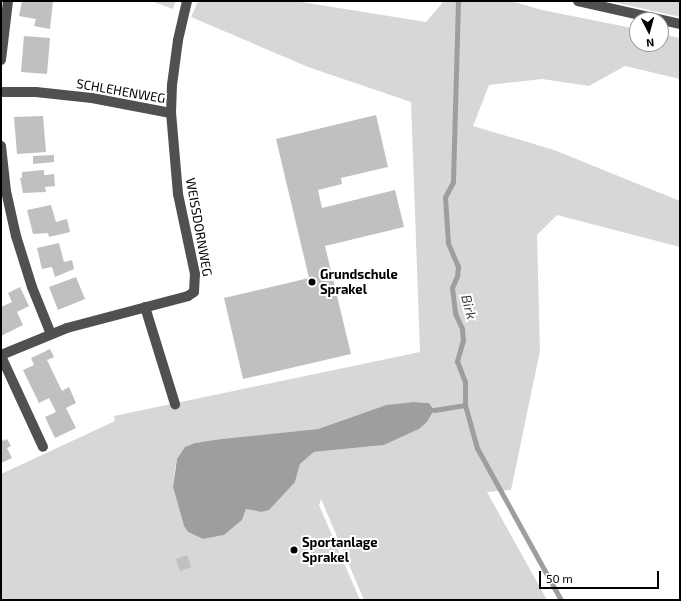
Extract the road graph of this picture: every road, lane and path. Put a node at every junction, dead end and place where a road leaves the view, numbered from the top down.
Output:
1 (8, 1) edge
2 (187, 1) edge
3 (578, 1) edge
4 (680, 24) edge
5 (1, 60) edge
6 (1, 92) edge
7 (171, 113) junction
8 (1, 146) edge
9 (145, 307) junction
10 (51, 334) junction
11 (1, 356) edge
12 (175, 404) dead end
13 (43, 447) dead end

1 - 5 street
2 - 7 street, SCHLEHENWEG
3 - 4 street
6 - 7 street, SCHLEHENWEG
7 - 9 street, WEISSDORNWEG
8 - 10 street
9 - 10 street, WEISSDORNWEG
9 - 12 street
10 - 11 street, WEISSDORNWEG
11 - 13 street, WEISSDORNWEG

